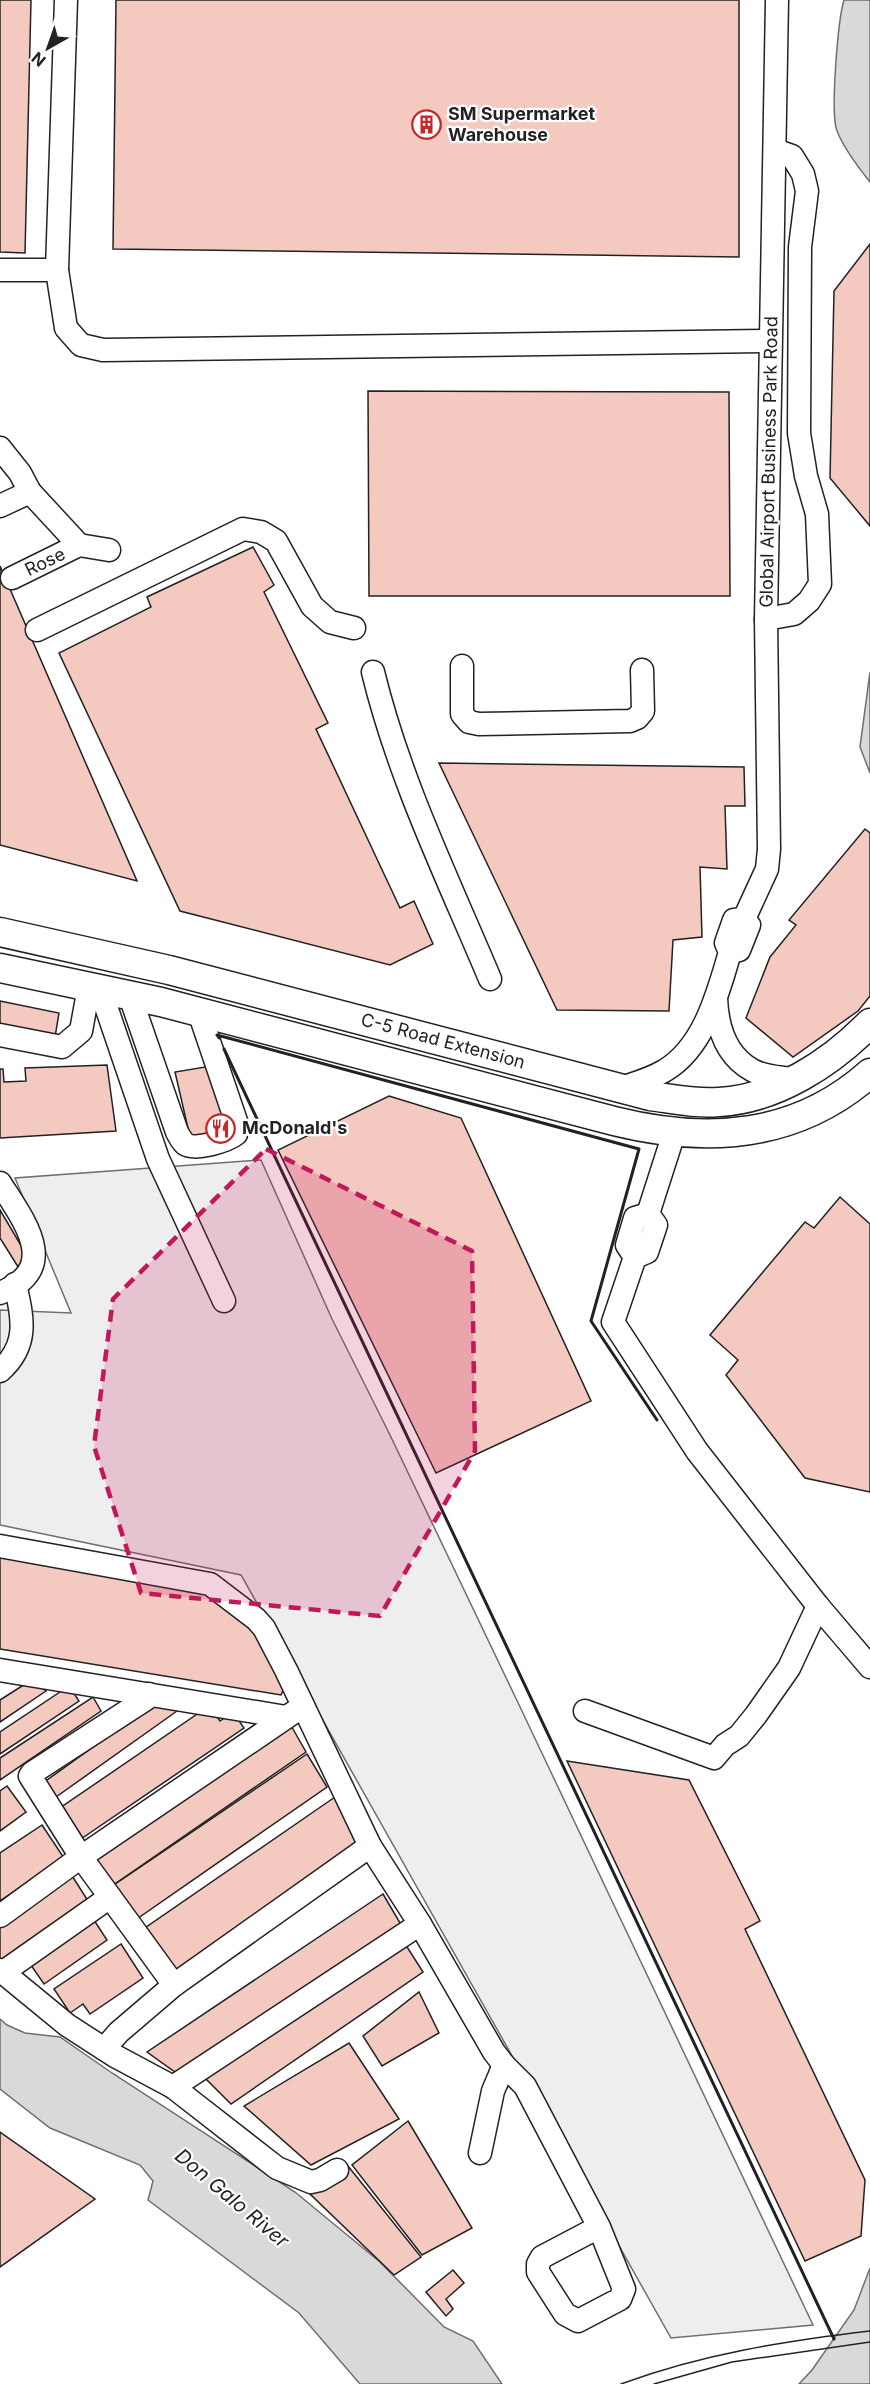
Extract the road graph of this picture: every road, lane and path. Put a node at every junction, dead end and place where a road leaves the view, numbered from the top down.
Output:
1 (66, 0) edge
2 (777, 0) edge
3 (774, 150) junction
4 (0, 270) edge
5 (57, 270) junction
6 (770, 341) junction
7 (0, 448) edge
8 (30, 492) junction
9 (0, 506) edge
10 (79, 545) junction
11 (109, 550) dead end
12 (12, 578) dead end
13 (766, 619) junction
14 (354, 628) dead end
15 (37, 630) dead end
16 (462, 666) dead end
17 (642, 670) dead end
18 (373, 672) dead end
19 (0, 932) edge
20 (0, 968) edge
21 (169, 970) junction
22 (490, 980) dead end
23 (94, 988) junction
24 (130, 996) junction
25 (716, 997) junction
26 (161, 1002) junction
27 (199, 1012) junction
28 (870, 1023) edge
29 (0, 1035) edge
30 (870, 1072) edge
31 (793, 1079) junction
32 (621, 1088) junction
33 (674, 1133) junction
34 (0, 1183) edge
35 (8, 1288) edge
36 (224, 1301) dead end
37 (0, 1371) edge
38 (0, 1545) edge
39 (818, 1606) junction
40 (870, 1667) edge
41 (5, 1674) edge
42 (149, 1694) junction
43 (585, 1711) dead end
44 (294, 1712) junction
45 (370, 1846) junction
46 (81, 1857) junction
47 (110, 1897) junction
48 (0, 1916) edge
49 (420, 1924) junction
50 (1, 1971) edge
51 (174, 1985) junction
52 (104, 2049) junction
53 (504, 2065) junction
54 (173, 2087) junction
55 (480, 2153) dead end
56 (337, 2170) dead end
57 (598, 2227) dead end

1 - 5 street
2 - 3 street, Global Airport Business Park Road
3 - 6 street, Global Airport Business Park Road
3 - 13 street
4 - 5 street
5 - 6 street
6 - 13 street, Global Airport Business Park Road
7 - 8 street
8 - 9 street
8 - 10 street
10 - 11 street
10 - 12 street, Rose
13 - 25 street, Global Airport Business Park Road
14 - 15 street
16 - 17 street
18 - 22 street
19 - 21 main road, C-5 Road Extension
20 - 23 main road, C-5 Road Extension
21 - 26 main road
21 - 32 main road, C-5 Road Extension
23 - 24 main road, C-5 Road Extension
23 - 29 street
23 - 36 street
24 - 26 main road, C-5 Road Extension
24 - 27 street
25 - 31 street, Global Airport Business Park Road
25 - 32 street, Global Airport Business Park Road
26 - 27 main road, C-5 Road Extension
27 - 33 main road, C-5 Road Extension
28 - 31 main road, C-5 Road Extension
30 - 33 main road, C-5 Road Extension
31 - 32 main road, C-5 Road Extension
33 - 39 street
34 - 35 street
35 - 37 street
38 - 44 street
39 - 40 street
39 - 43 street
41 - 42 street
42 - 44 street
42 - 46 street
44 - 45 street
44 - 46 street
45 - 49 street
45 - 51 street
46 - 47 street
46 - 48 street
47 - 50 street
47 - 51 street
49 - 53 street
49 - 54 street
50 - 52 street
51 - 52 street
52 - 54 street
53 - 55 street
53 - 57 street
54 - 56 street

